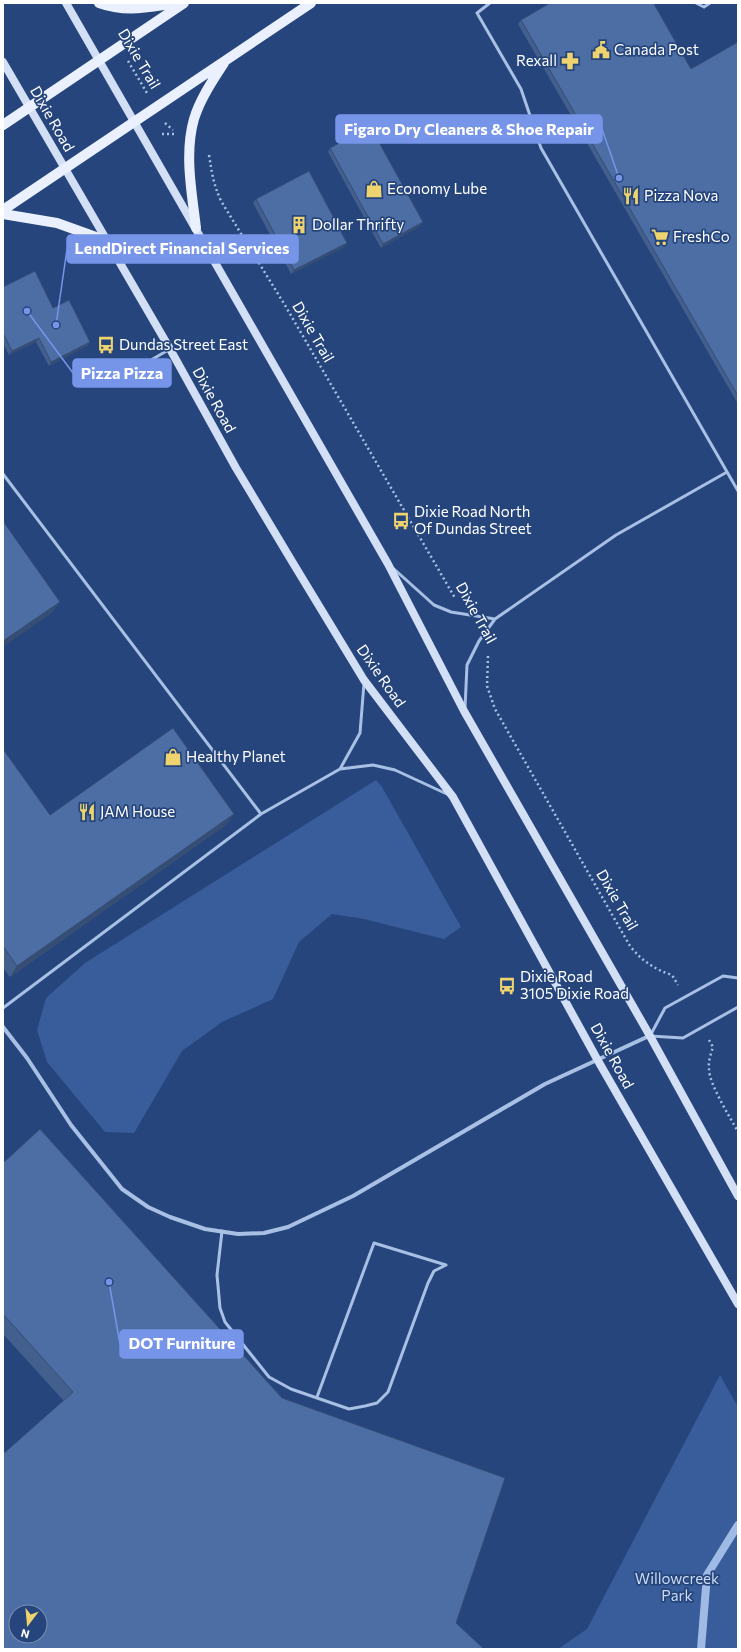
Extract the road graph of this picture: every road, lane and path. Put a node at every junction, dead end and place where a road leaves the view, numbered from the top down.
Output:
1 (66, 3) edge
2 (99, 3) edge
3 (177, 3) edge
4 (184, 3) edge
5 (311, 3) edge
6 (490, 3) edge
7 (696, 3) edge
8 (710, 3) edge
9 (119, 47) junction
10 (225, 60) junction
11 (99, 61) junction
12 (3, 62) edge
13 (155, 107) junction
14 (29, 108) junction
15 (134, 121) junction
16 (3, 125) edge
17 (166, 126) dead end
18 (176, 133) dead end
19 (162, 134) dead end
20 (207, 150) dead end
21 (64, 168) junction
22 (3, 210) edge
23 (3, 214) edge
24 (196, 228) junction
25 (106, 241) junction
26 (170, 349) junction
27 (139, 367) dead end
28 (727, 472) junction
29 (3, 474) edge
30 (738, 491) edge
31 (388, 564) junction
32 (465, 615) junction
33 (495, 619) junction
34 (480, 641) junction
35 (364, 680) junction
36 (464, 711) junction
37 (340, 769) junction
38 (453, 797) junction
39 (261, 814) junction
40 (738, 978) edge
41 (685, 997) junction
42 (738, 1007) edge
43 (3, 1008) edge
44 (3, 1027) edge
45 (702, 1027) junction
46 (650, 1036) junction
47 (597, 1059) junction
48 (738, 1132) edge
49 (738, 1196) edge
50 (222, 1231) junction
51 (738, 1304) edge
52 (317, 1397) junction

1 - 11 main road
2 - 3 main road
4 - 9 main road
5 - 10 main road
6 - 28 lane
7 - 8 lane
9 - 11 main road
9 - 13 path, Dixie Trail
10 - 13 main road
10 - 24 main road
11 - 14 main road
11 - 15 main road
12 - 14 main road, Dixie Road
13 - 15 main road
13 - 17 path, Dixie Trail
14 - 16 main road
14 - 21 main road, Dixie Road
15 - 21 main road
15 - 24 main road
18 - 19 path
20 - 32 path, Dixie Trail
21 - 22 main road
21 - 25 main road, Dixie Road
23 - 25 main road
24 - 31 main road
25 - 26 main road, Dixie Road
26 - 27 lane
26 - 35 main road, Dixie Road
28 - 30 lane
28 - 33 lane
29 - 39 lane
31 - 32 lane
31 - 36 main road
32 - 33 lane
33 - 34 lane
34 - 36 lane
34 - 41 path, Dixie Trail
35 - 37 lane
35 - 38 main road, Dixie Road
36 - 46 main road
37 - 38 lane
37 - 39 lane
38 - 47 main road, Dixie Road
39 - 43 lane
40 - 41 lane
41 - 46 lane
42 - 45 lane
44 - 50 street
45 - 46 lane
45 - 48 path
46 - 47 street
46 - 49 main road
47 - 50 street
47 - 51 main road, Dixie Road
50 - 52 lane
52 - 52 lane

